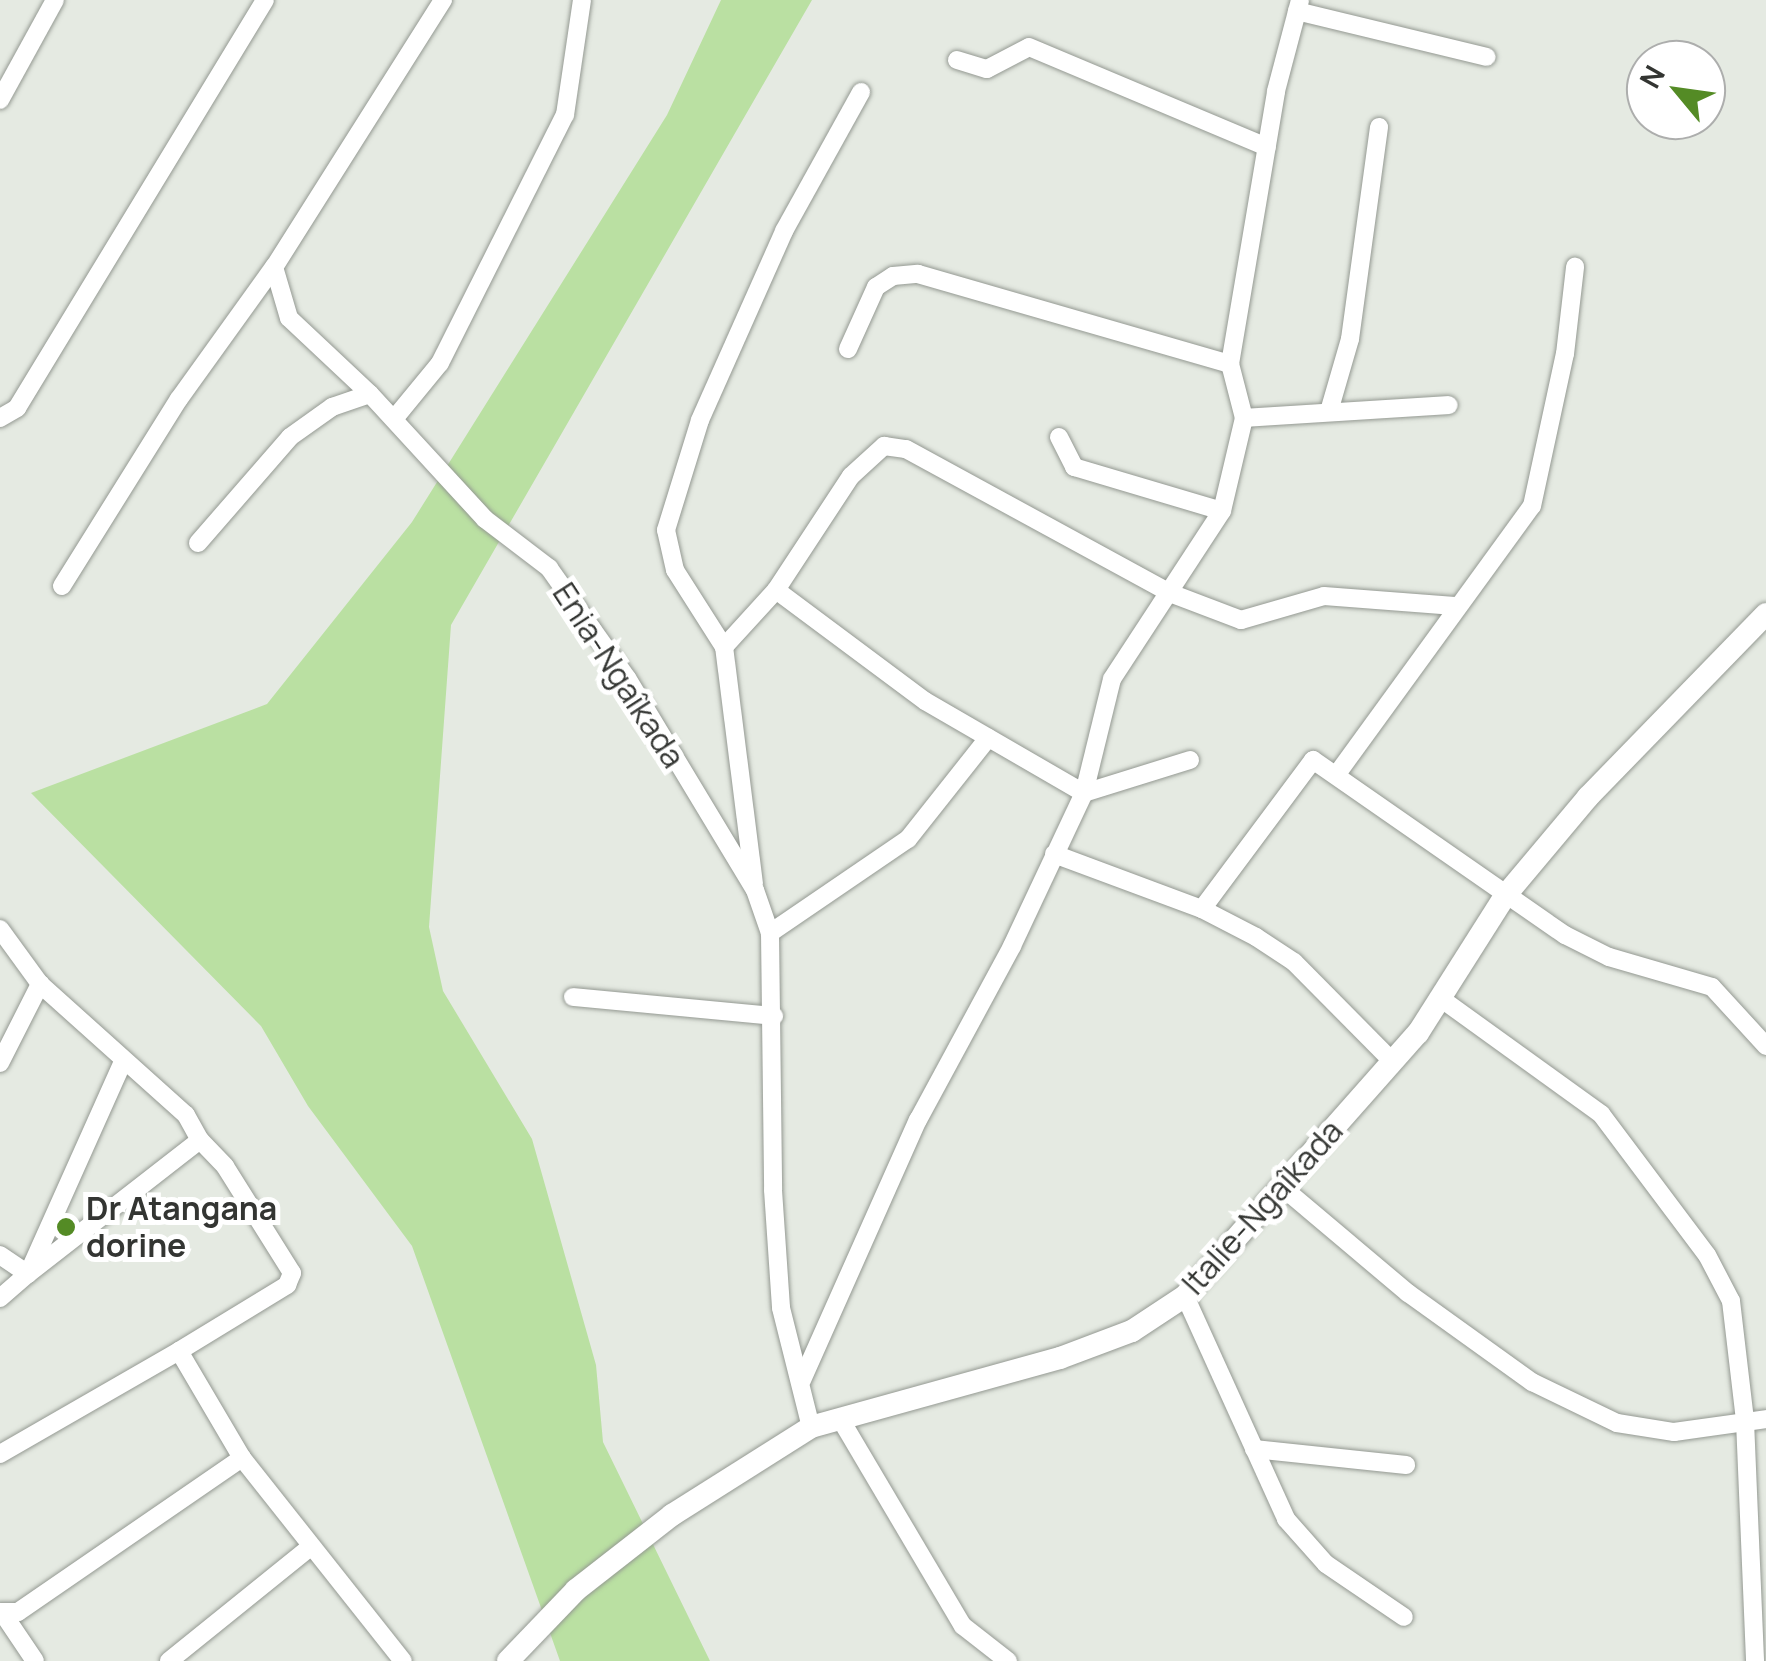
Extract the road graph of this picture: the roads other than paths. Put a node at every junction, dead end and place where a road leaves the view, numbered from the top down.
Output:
1 (55, 0) edge
2 (265, 0) edge
3 (443, 0) edge
4 (582, 0) edge
5 (1299, 5) edge
6 (1487, 57) dead end
7 (957, 60) dead end
8 (861, 92) dead end
9 (0, 100) edge
10 (1378, 128) dead end
11 (1267, 147) junction
12 (274, 267) junction
13 (1575, 267) dead end
14 (848, 349) dead end
15 (1230, 364) junction
16 (370, 394) junction
17 (1449, 405) dead end
18 (1330, 408) junction
19 (0, 418) edge
20 (1244, 418) junction
21 (394, 419) junction
22 (1059, 437) dead end
23 (1222, 511) junction
24 (198, 544) dead end
25 (62, 586) dead end
26 (776, 590) junction
27 (1170, 593) junction
28 (1455, 606) junction
29 (1766, 614) edge
30 (724, 647) junction
31 (988, 738) junction
32 (1190, 760) dead end
33 (1337, 774) junction
34 (1084, 793) junction
35 (1054, 854) junction
36 (755, 890) junction
37 (1505, 896) junction
38 (1202, 910) junction
39 (0, 929) edge
40 (770, 933) junction
41 (40, 984) junction
42 (572, 997) dead end
43 (1443, 1000) junction
44 (774, 1016) junction
45 (1766, 1046) edge
46 (1390, 1060) junction
47 (123, 1062) junction
48 (0, 1063) edge
49 (200, 1140) junction
50 (1282, 1187) junction
51 (0, 1256) edge
52 (28, 1274) junction
53 (1185, 1296) junction
54 (0, 1298) edge
55 (179, 1351) junction
56 (802, 1380) junction
57 (1766, 1418) edge
58 (841, 1420) junction
59 (1746, 1422) junction
60 (811, 1428) junction
61 (1254, 1450) junction
62 (0, 1454) edge
63 (242, 1458) junction
64 (1406, 1465) dead end
65 (309, 1548) junction
66 (2, 1614) edge
67 (1404, 1617) dead end
68 (35, 1661) edge
69 (169, 1661) edge
70 (404, 1661) edge
71 (508, 1661) edge
72 (1008, 1661) edge
73 (1754, 1661) edge

1 - 9 street
2 - 19 street
3 - 12 street
4 - 21 street
5 - 6 street
5 - 11 street
7 - 11 street
8 - 30 street
10 - 18 street
11 - 15 street
12 - 16 street, Enia-Ngaîkada
12 - 25 street
13 - 28 street
14 - 15 street
15 - 20 street
16 - 21 street, Enia-Ngaîkada
16 - 24 street
17 - 18 street
18 - 20 street
20 - 23 street
21 - 36 street, Enia-Ngaîkada
22 - 23 street
23 - 27 street
26 - 27 street
26 - 30 street
26 - 31 street
27 - 28 street
27 - 34 street
28 - 33 street
29 - 37 street, Italie-Ngaîkada
30 - 36 street
31 - 34 street
31 - 40 street
32 - 34 street
33 - 37 street
33 - 38 street
34 - 35 street
35 - 38 street
35 - 56 street
36 - 40 street, Enia-Ngaîkada
37 - 43 street, Italie-Ngaîkada
37 - 45 street
38 - 46 street
39 - 41 street
40 - 44 street, Enia-Ngaîkada
41 - 47 street
41 - 48 street
42 - 44 street
43 - 46 street, Italie-Ngaîkada
43 - 59 street
44 - 56 street, Enia-Ngaîkada
46 - 50 street, Italie-Ngaîkada
47 - 49 street
47 - 52 street
49 - 52 street
49 - 55 street
50 - 53 street, Italie-Ngaîkada
50 - 59 street
51 - 52 street
52 - 54 street
53 - 58 street, Italie-Ngaîkada
53 - 61 street
55 - 62 street
55 - 63 street
56 - 60 street, Enia-Ngaîkada
57 - 59 street
58 - 60 street, Italie-Ngaîkada
58 - 72 street
59 - 73 street
60 - 71 street, Italie-Ngaîkada
61 - 64 street
61 - 67 street
63 - 65 street
63 - 66 street
65 - 69 street
65 - 70 street
66 - 68 street

